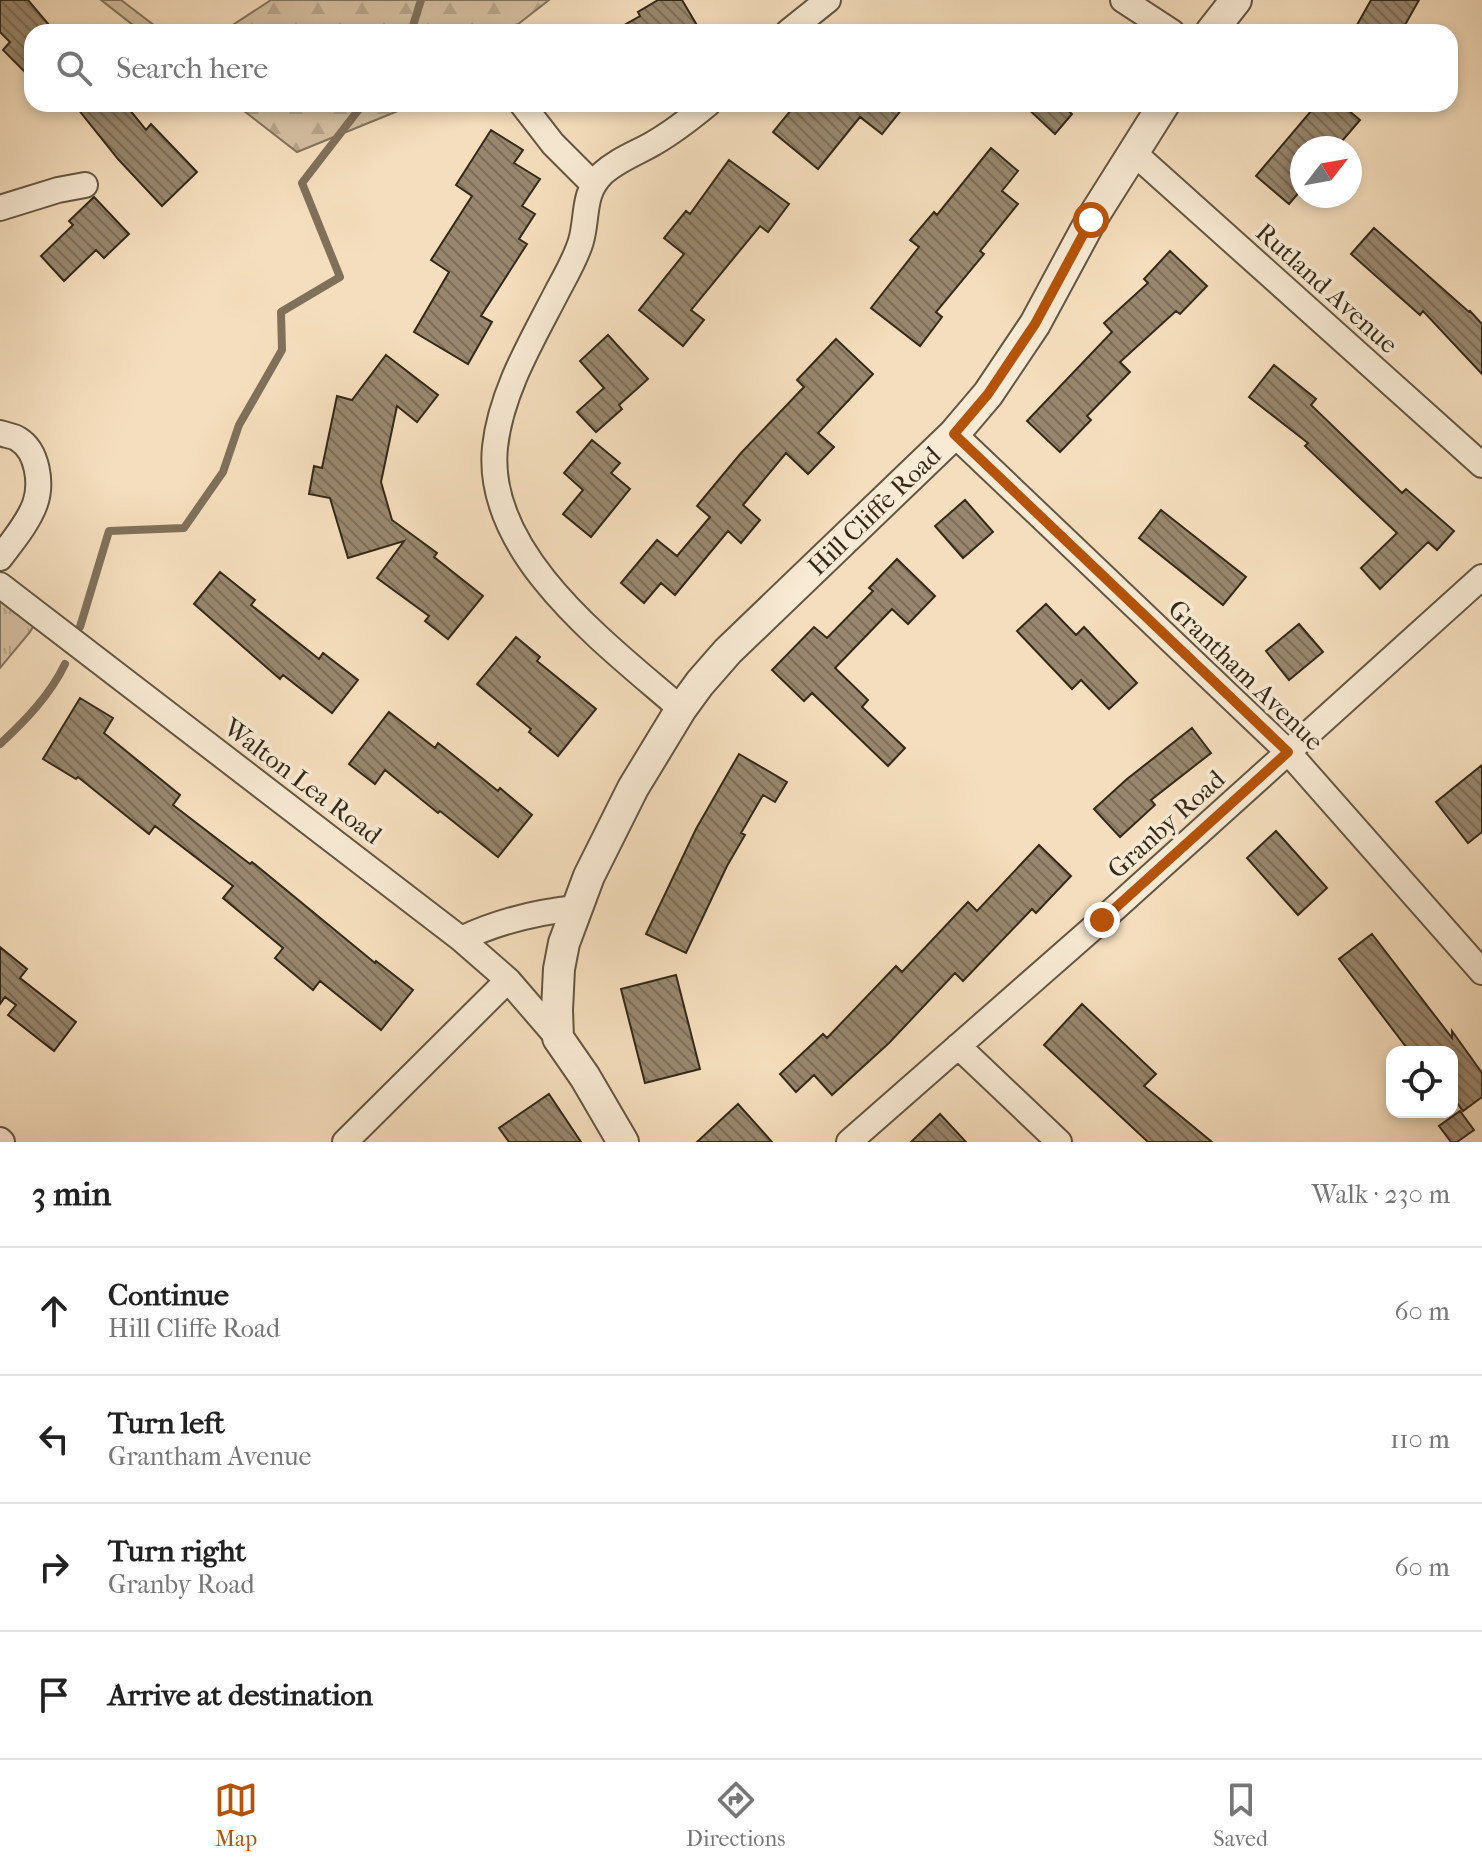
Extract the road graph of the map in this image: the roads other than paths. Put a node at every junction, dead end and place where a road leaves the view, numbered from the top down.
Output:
1 (828, 0) edge
2 (1123, 0) edge
3 (1236, 0) edge
4 (798, 24) edge
5 (1160, 24) edge
6 (1217, 24) edge
7 (528, 112) edge
8 (697, 112) edge
9 (1159, 112) edge
10 (1134, 153) junction
11 (593, 184) junction
12 (85, 185) dead end
13 (0, 208) edge
14 (0, 433) edge
15 (954, 434) junction
16 (1482, 465) edge
17 (0, 558) edge
18 (1482, 577) edge
19 (0, 585) edge
20 (681, 709) junction
21 (1288, 752) junction
22 (576, 908) junction
23 (461, 939) junction
24 (1482, 972) edge
25 (508, 980) junction
26 (558, 1038) junction
27 (958, 1046) junction
28 (345, 1142) edge
29 (623, 1142) edge
30 (849, 1142) edge
31 (1059, 1142) edge

1 - 4 street
2 - 5 street
3 - 6 street
7 - 11 street
8 - 11 street
9 - 10 street, Hill Cliffe Road
10 - 15 street, Hill Cliffe Road
10 - 16 street, Rutland Avenue
11 - 20 street
12 - 13 street
14 - 17 street
15 - 20 street, Hill Cliffe Road
15 - 21 street, Grantham Avenue
18 - 21 street, Granby Road
19 - 23 street, Walton Lea Road
20 - 22 street, Hill Cliffe Road
21 - 24 street, Grantham Avenue
21 - 27 street, Granby Road
22 - 23 street
22 - 26 street, Hill Cliffe Road
23 - 25 street, Walton Lea Road
25 - 26 street, Walton Lea Road
25 - 28 street
26 - 29 street
27 - 30 street, Granby Road
27 - 31 street

